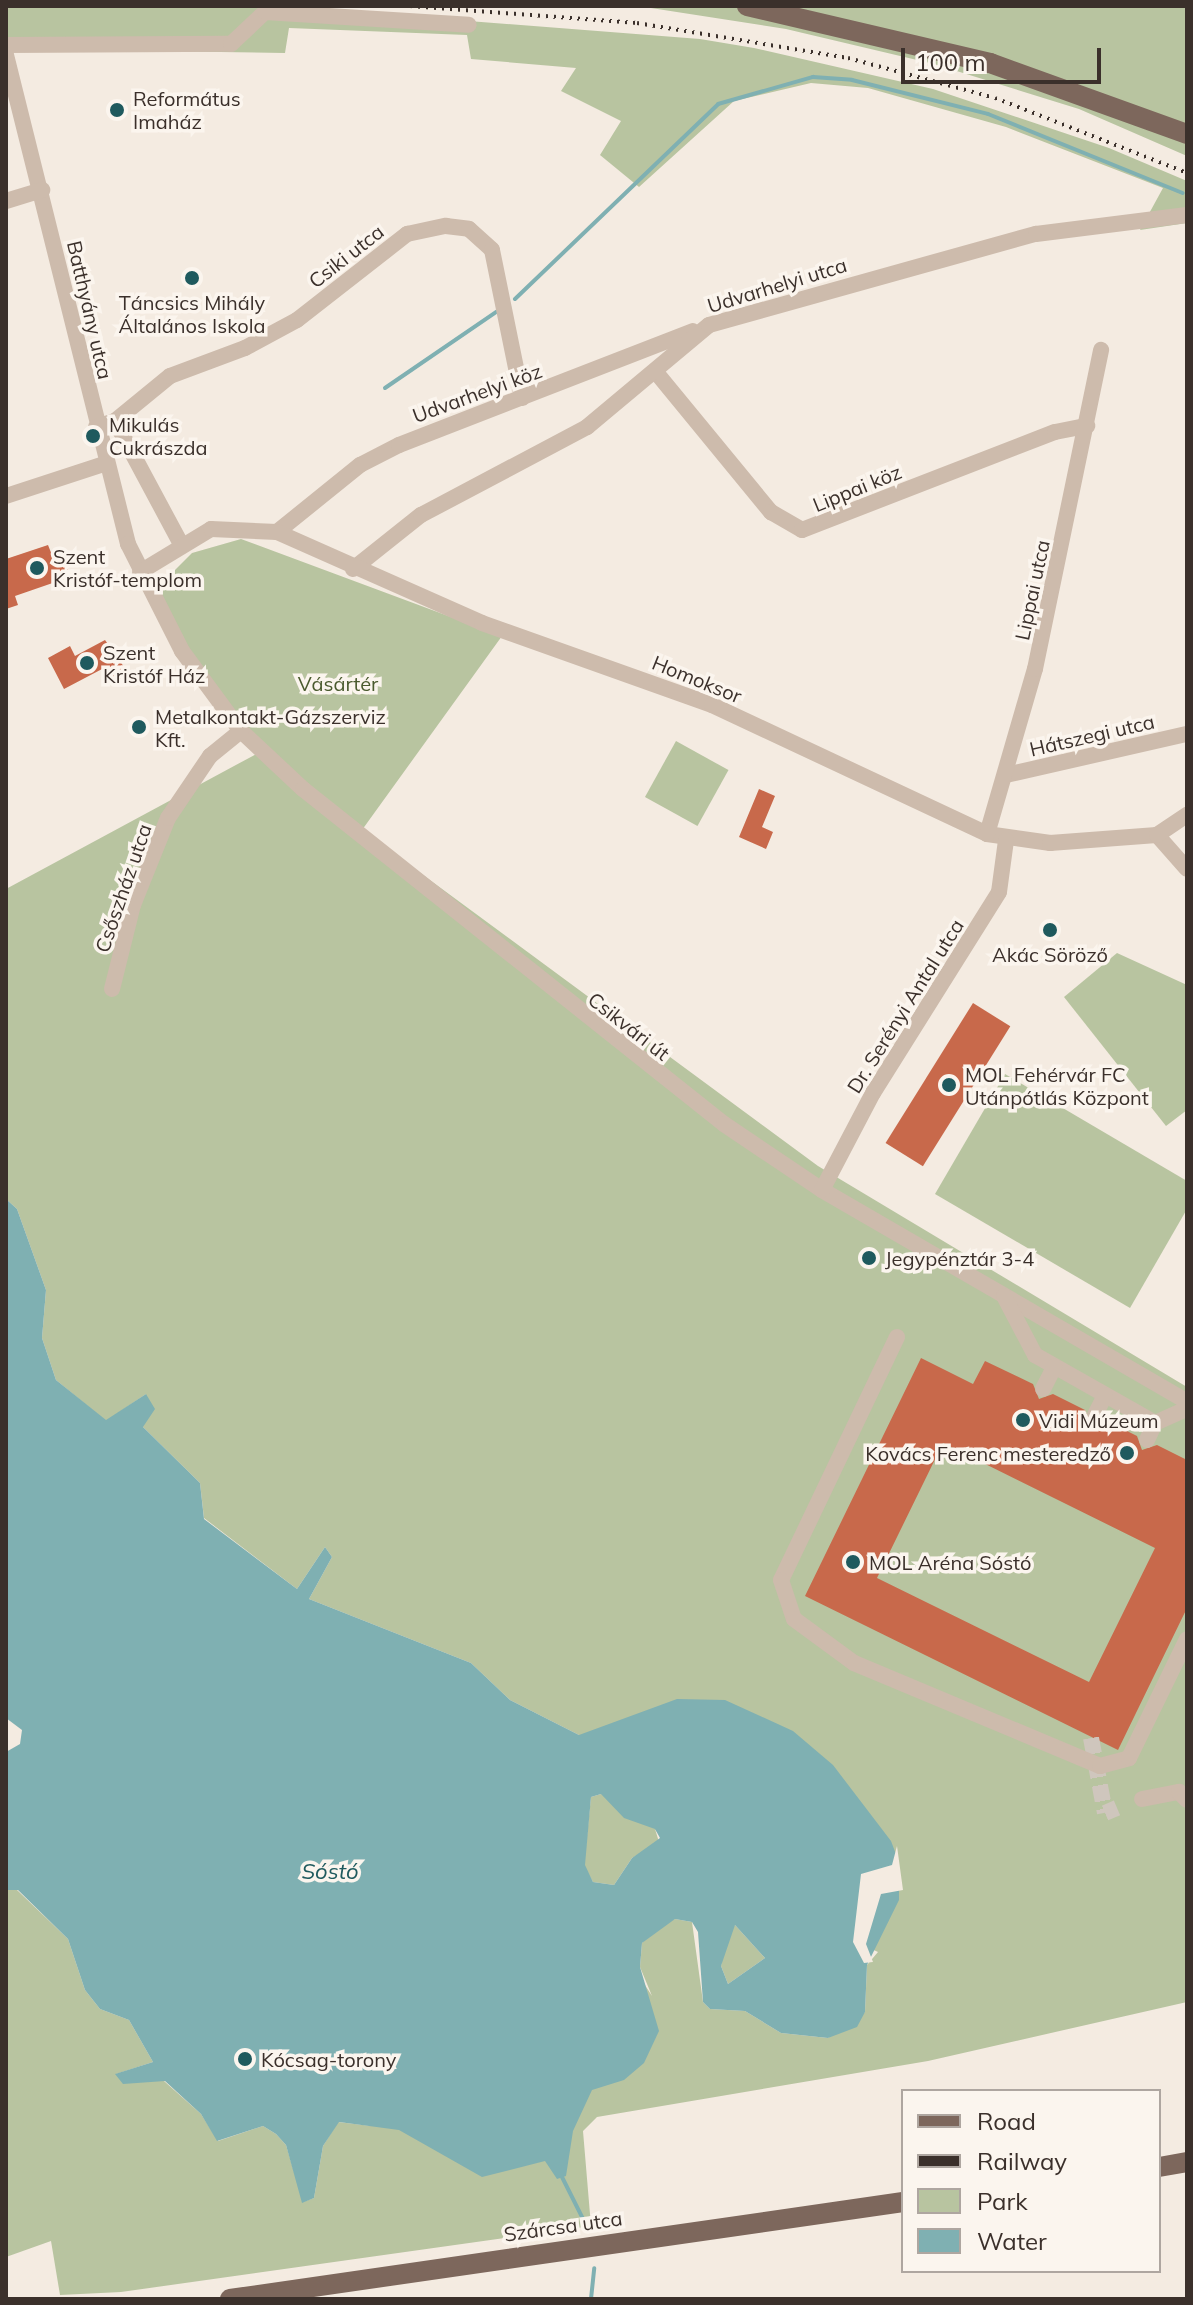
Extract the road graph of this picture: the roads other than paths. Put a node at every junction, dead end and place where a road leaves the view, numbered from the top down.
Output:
1 (747, 6) edge
2 (469, 25) dead end
3 (6, 45) edge
4 (6, 55) edge
5 (1187, 134) edge
6 (42, 190) junction
7 (6, 201) edge
8 (1187, 215) edge
9 (709, 325) junction
10 (1101, 350) dead end
11 (655, 371) junction
12 (522, 398) junction
13 (115, 421) junction
14 (1087, 426) junction
15 (96, 427) junction
16 (104, 464) junction
17 (6, 496) edge
18 (277, 532) junction
19 (181, 544) junction
20 (353, 569) junction
21 (140, 572) junction
22 (241, 731) junction
23 (1187, 734) edge
24 (1006, 775) junction
25 (1187, 815) edge
26 (987, 834) junction
27 (1157, 835) junction
28 (1006, 840) junction
29 (1187, 869) edge
30 (112, 989) dead end
31 (822, 1190) junction
32 (1003, 1295) junction
33 (897, 1337) dead end
34 (1054, 1367) junction
35 (1043, 1389) dead end
36 (1105, 1395) junction
37 (1187, 1402) edge
38 (1187, 1409) edge
39 (1095, 1415) dead end
40 (1155, 1423) junction
41 (1147, 1440) dead end
42 (1187, 1639) edge
43 (1142, 1799) dead end
44 (1187, 1800) edge
45 (1187, 2162) edge
46 (1161, 2167) edge
47 (901, 2202) edge
48 (230, 2299) edge

1 - 5 main road
2 - 3 street
4 - 6 street, Batthyány utca
6 - 7 street
6 - 15 street, Batthyány utca
8 - 9 street, Udvarhelyi utca
9 - 11 street, Udvarhelyi utca
9 - 12 street, Udvarhelyi köz
10 - 14 street, Lippai utca
11 - 14 street, Lippai köz
11 - 20 street, Udvarhelyi utca
12 - 13 street, Csiki utca
12 - 18 street, Udvarhelyi köz
13 - 15 street, Csiki utca
13 - 19 street
14 - 24 street, Lippai utca
15 - 16 street, Batthyány utca
16 - 17 street
16 - 21 street, Batthyány utca
18 - 19 street, Homoksor
18 - 20 street, Homoksor
19 - 21 street, Homoksor
20 - 26 street, Homoksor
21 - 22 street, Csikvári út
22 - 30 street, Csőszház utca
22 - 31 street, Csikvári út
23 - 24 street, Hátszegi utca
24 - 26 street, Lippai utca
25 - 27 street
26 - 28 street, Homoksor
27 - 28 street, Homoksor
27 - 29 street
28 - 31 street, Dr. Serényi Antal utca
31 - 32 street, Csikvári út
32 - 34 street
32 - 37 street, Csikvári út
33 - 42 street
34 - 35 street
34 - 36 street
36 - 39 street
36 - 40 street
38 - 40 street
40 - 41 street
43 - 44 street
45 - 46 main road
47 - 48 main road, Szárcsa utca

